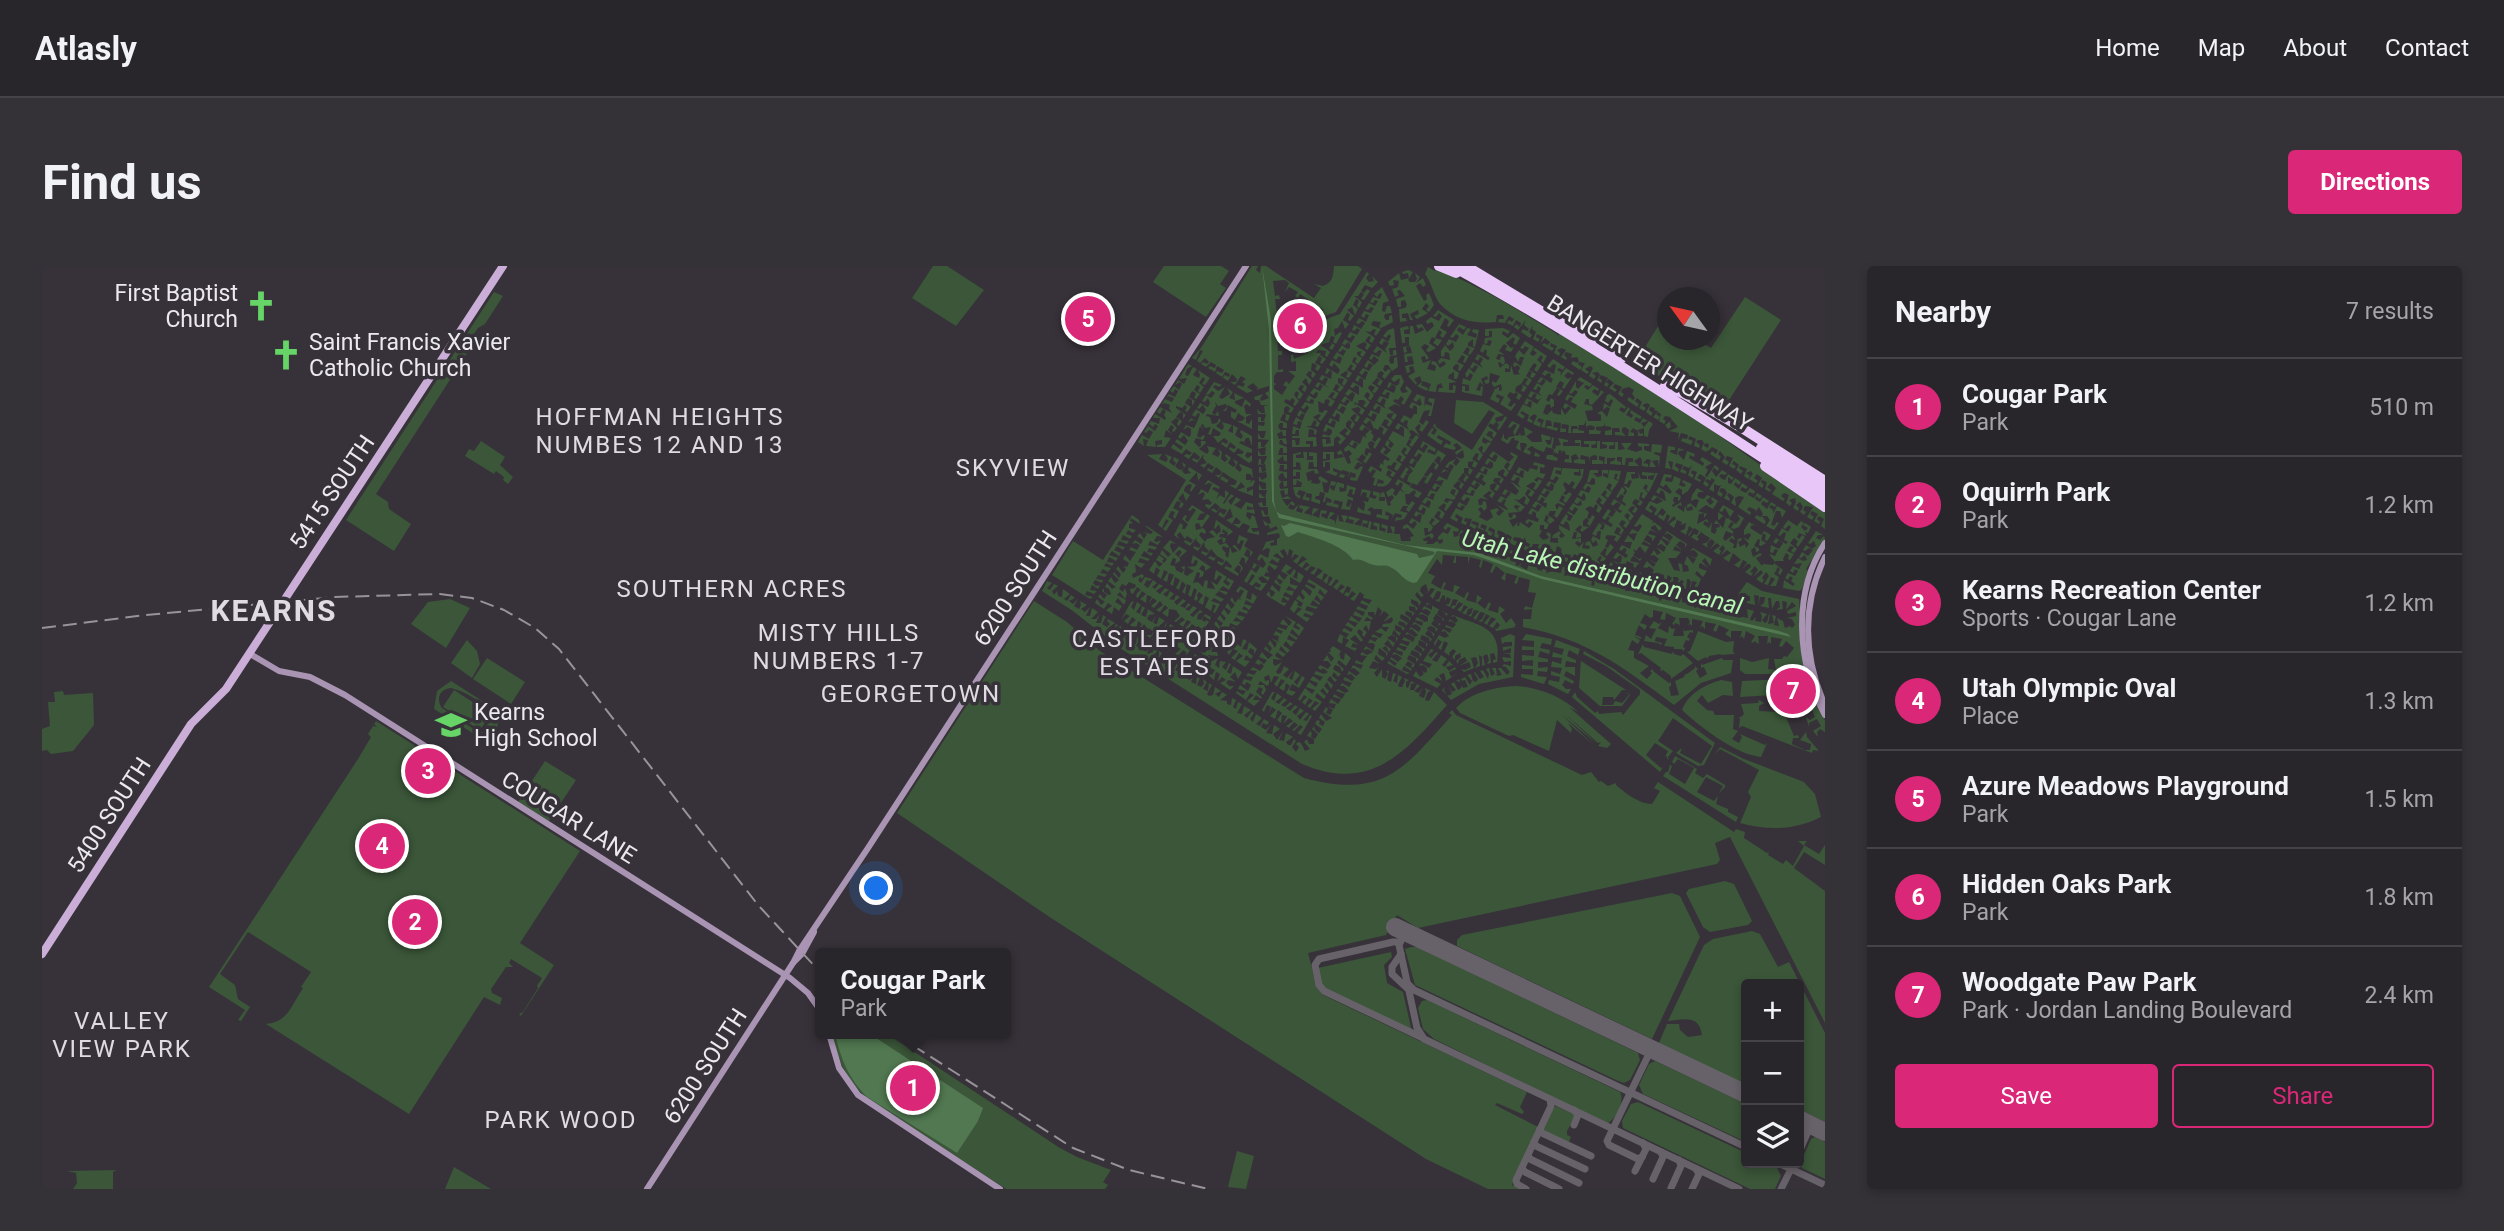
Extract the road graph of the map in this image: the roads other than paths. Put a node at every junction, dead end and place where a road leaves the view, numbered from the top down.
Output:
1 (503, 266) edge
2 (1246, 266) edge
3 (1439, 266) edge
4 (1452, 266) edge
5 (1466, 266) edge
6 (1473, 266) edge
7 (1490, 279) junction
8 (1544, 319) junction
9 (1665, 386) junction
10 (1695, 412) junction
11 (1825, 481) edge
12 (1825, 490) edge
13 (1825, 498) edge
14 (1825, 507) edge
15 (1825, 543) edge
16 (1825, 556) edge
17 (1808, 594) junction
18 (250, 654) junction
19 (1825, 705) edge
20 (1825, 715) edge
21 (185, 733) joint
22 (42, 954) edge
23 (785, 975) junction
24 (815, 1003) edge
25 (830, 1039) edge
26 (647, 1189) edge
27 (1000, 1189) edge

1 - 18 main road, 5415 SOUTH
2 - 23 main road, 6200 SOUTH
3 - 8 highway
4 - 8 highway, BANGERTER HIGHWAY
5 - 7 highway, BANGERTER HIGHWAY
6 - 7 highway
7 - 9 highway, BANGERTER HIGHWAY
8 - 10 highway, BANGERTER HIGHWAY
9 - 11 highway
9 - 12 highway, BANGERTER HIGHWAY
10 - 13 highway, BANGERTER HIGHWAY
10 - 14 highway
15 - 17 main road
16 - 17 main road
17 - 19 main road
17 - 20 main road
18 - 21 main road, 5415 SOUTH
18 - 23 main road, COUGAR LANE
21 - 22 main road, 5400 SOUTH
23 - 24 main road, COUGAR LANE
23 - 26 main road, 6200 SOUTH
25 - 27 main road

